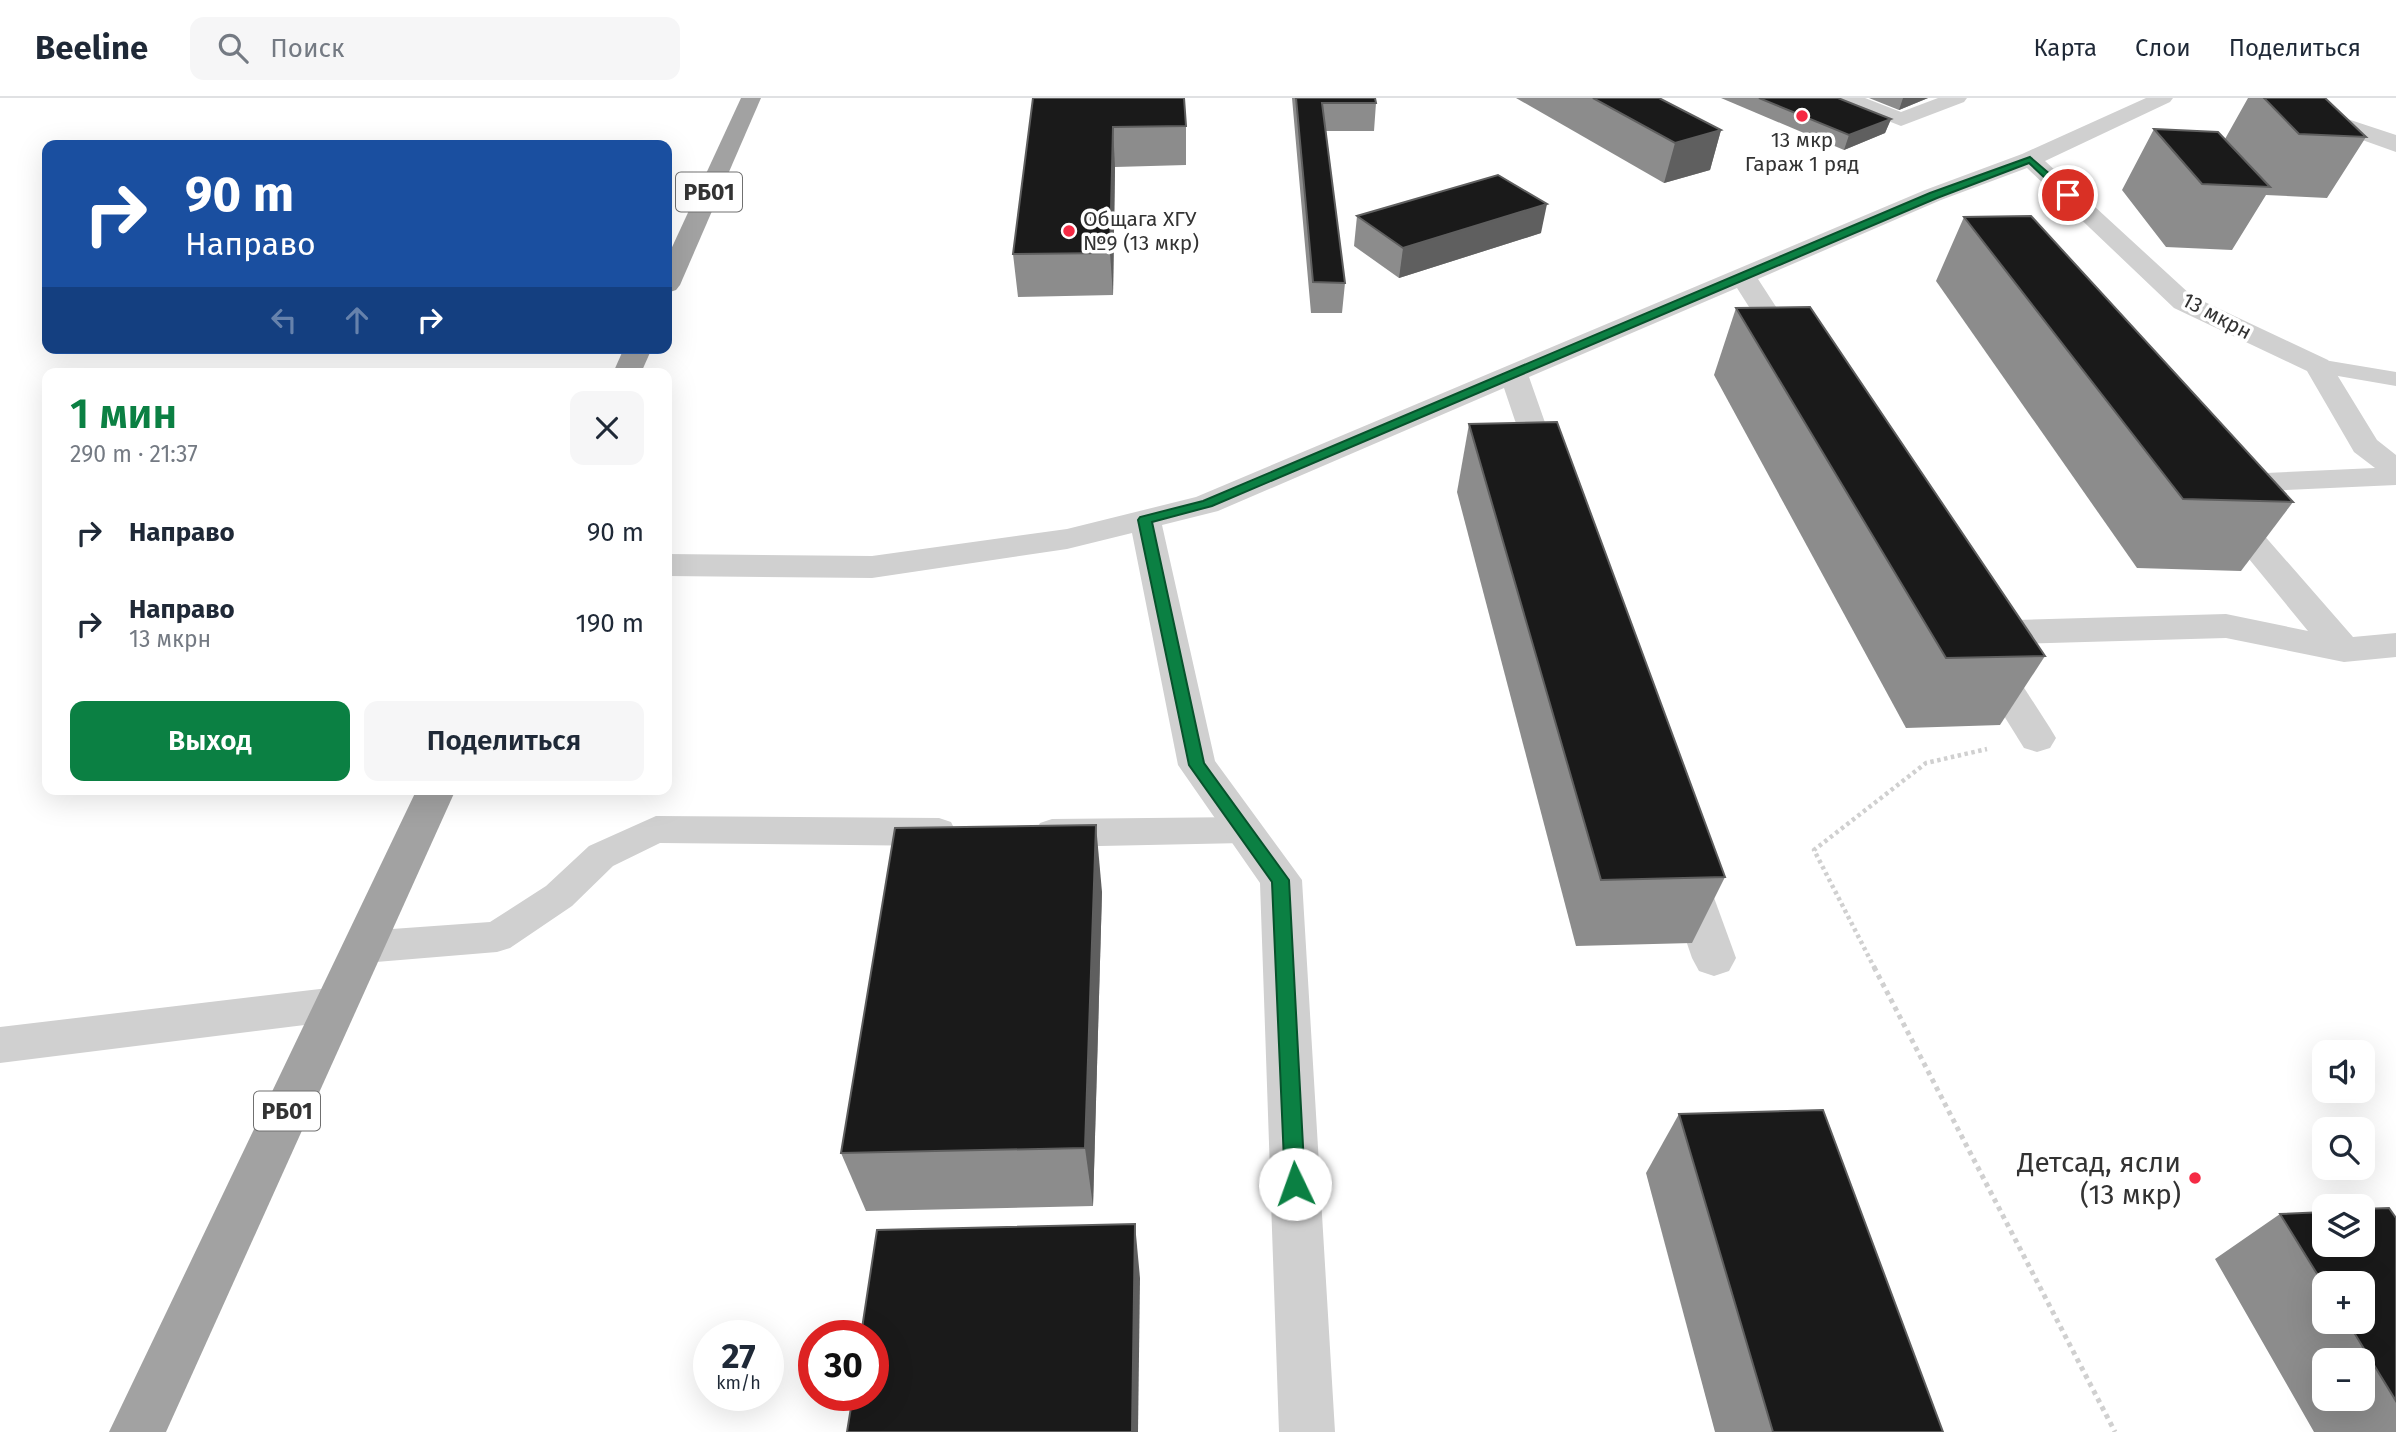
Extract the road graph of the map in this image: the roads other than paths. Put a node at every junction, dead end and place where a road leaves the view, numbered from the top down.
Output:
1 (751, 98) edge
2 (1847, 98) edge
3 (1957, 98) edge
4 (2163, 98) edge
5 (2263, 98) edge
6 (2396, 145) edge
7 (2030, 159) junction
8 (672, 274) edge
9 (1743, 276) junction
10 (2318, 366) junction
11 (1514, 374) junction
12 (2396, 379) edge
13 (1809, 380) edge
14 (2396, 469) edge
15 (2396, 476) edge
16 (1558, 504) edge
17 (1145, 520) junction
18 (672, 565) edge
19 (1956, 611) edge
20 (2396, 645) edge
21 (2344, 650) junction
22 (434, 795) edge
23 (1244, 830) junction
24 (974, 832) edge
25 (1016, 832) edge
26 (1674, 841) edge
27 (364, 947) junction
28 (1714, 958) dead end
29 (337, 1004) junction
30 (0, 1045) edge
31 (137, 1432) edge
32 (1307, 1432) edge

1 - 8 highway, РБ01
2 - 3 street
4 - 7 street
5 - 6 street
7 - 9 street
7 - 10 street, 13 мкрн
9 - 11 street
9 - 13 street
10 - 12 lane
10 - 14 street
11 - 16 street
11 - 17 street
15 - 21 street
17 - 18 street
17 - 23 street
19 - 21 street
20 - 21 street
22 - 27 highway, РБ01
23 - 25 lane
23 - 32 street
24 - 27 lane
26 - 28 street
27 - 29 highway, РБ01
29 - 30 lane
29 - 31 highway, РБ01

